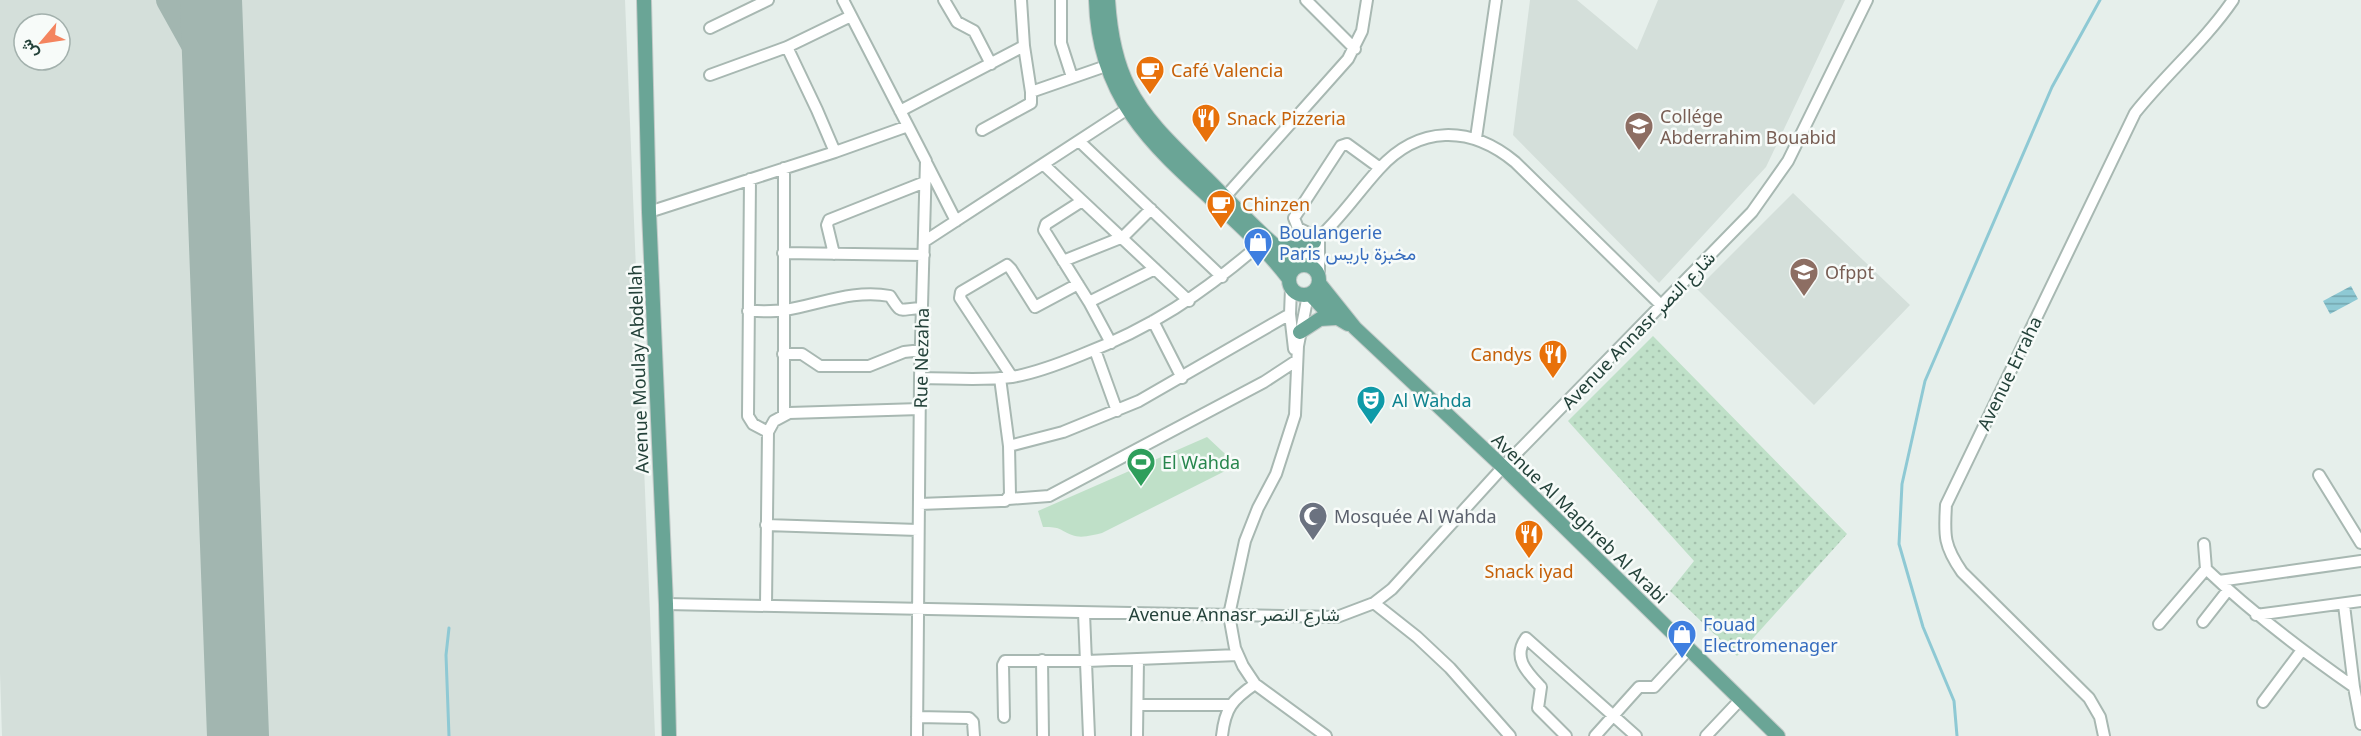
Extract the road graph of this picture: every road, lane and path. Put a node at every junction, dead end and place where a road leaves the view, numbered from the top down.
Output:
1 (644, 0) edge
2 (768, 0) edge
3 (843, 0) edge
4 (944, 0) edge
5 (1021, 0) edge
6 (1061, 0) edge
7 (1096, 0) edge
8 (1108, 0) edge
9 (1306, 0) edge
10 (1367, 0) edge
11 (1496, 0) edge
12 (1867, 0) edge
13 (2232, 0) edge
14 (851, 16) junction
15 (710, 28) dead end
16 (1024, 46) junction
17 (787, 47) junction
18 (1355, 49) junction
19 (991, 64) junction
20 (1106, 66) junction
21 (710, 75) dead end
22 (1072, 77) junction
23 (1031, 92) junction
24 (1126, 110) junction
25 (900, 111) junction
26 (908, 126) junction
27 (982, 130) dead end
28 (1476, 138) junction
29 (1079, 141) junction
30 (835, 152) junction
31 (926, 161) junction
32 (1043, 164) junction
33 (784, 168) junction
34 (1380, 168) junction
35 (750, 179) junction
36 (925, 182) junction
37 (1225, 197) junction
38 (1082, 201) junction
39 (1151, 208) junction
40 (649, 212) junction
41 (956, 221) junction
42 (1123, 237) junction
43 (1316, 240) junction
44 (925, 241) junction
45 (1258, 245) junction
46 (1276, 247) junction
47 (783, 253) junction
48 (834, 254) junction
49 (924, 255) junction
50 (1063, 261) junction
51 (1300, 265) junction
52 (1155, 269) junction
53 (1222, 277) junction
54 (1319, 280) junction
55 (1078, 284) junction
56 (1290, 284) junction
57 (1309, 295) junction
58 (1189, 301) junction
59 (1089, 302) junction
60 (1662, 306) junction
61 (921, 308) junction
62 (783, 310) junction
63 (748, 311) junction
64 (1290, 314) junction
65 (1335, 318) junction
66 (1153, 321) junction
67 (1355, 328) junction
68 (1300, 332) junction
69 (1111, 343) junction
70 (922, 350) junction
71 (1095, 350) junction
72 (783, 354) junction
73 (1296, 361) junction
74 (1012, 377) junction
75 (920, 378) junction
76 (1000, 378) junction
77 (1182, 378) junction
78 (920, 409) junction
79 (1117, 411) junction
80 (784, 414) junction
81 (768, 432) junction
82 (1009, 446) junction
83 (1503, 467) junction
84 (2319, 475) dead end
85 (1008, 499) junction
86 (919, 504) junction
87 (766, 525) junction
88 (918, 530) junction
89 (2361, 543) edge
90 (2204, 544) dead end
91 (2361, 561) edge
92 (2206, 569) junction
93 (2219, 581) junction
94 (2228, 590) junction
95 (2361, 601) edge
96 (1374, 603) junction
97 (666, 604) junction
98 (766, 604) junction
99 (2344, 604) junction
100 (919, 609) junction
101 (1084, 613) junction
102 (1229, 615) junction
103 (2256, 615) junction
104 (2202, 622) dead end
105 (2159, 624) dead end
106 (1689, 649) junction
107 (2302, 651) junction
108 (1238, 655) junction
109 (1138, 659) junction
110 (1042, 660) junction
111 (1086, 661) junction
112 (1255, 684) junction
113 (2354, 687) junction
114 (1740, 700) junction
115 (2263, 702) dead end
116 (1138, 705) junction
117 (1229, 705) junction
118 (1613, 716) junction
119 (917, 717) junction
120 (1004, 717) dead end
121 (2361, 724) edge
122 (669, 736) edge
123 (917, 736) edge
124 (974, 736) edge
125 (1043, 736) edge
126 (1089, 736) edge
127 (1137, 736) edge
128 (1222, 736) edge
129 (1326, 736) edge
130 (1510, 736) edge
131 (1566, 736) edge
132 (1595, 736) edge
133 (1636, 736) edge
134 (1706, 736) edge
135 (1778, 736) edge
136 (2104, 736) edge

1 - 40 main road, Avenue Moulay Abdellah
2 - 15 street
3 - 14 street, Rue Nezaha
4 - 19 street
5 - 16 street
6 - 22 street
7 - 20 main road
8 - 37 main road
9 - 18 street
10 - 18 street
11 - 28 street
12 - 60 street, Avenue Annasr شارع النصر
13 - 136 street, Avenue Erraha
14 - 17 street
14 - 25 street, Rue Nezaha
16 - 19 street
16 - 23 street
17 - 21 street
17 - 30 street
18 - 37 street
19 - 25 street
20 - 22 street
20 - 24 main road
22 - 23 street
23 - 27 street
24 - 29 street
24 - 45 main road
25 - 26 street, Rue Nezaha
26 - 30 street
26 - 31 street, Rue Nezaha
28 - 34 street
28 - 60 street
29 - 32 street
29 - 39 street
30 - 33 street
31 - 36 street, Rue Nezaha
31 - 41 street
32 - 38 street
32 - 41 street
33 - 35 street
33 - 47 street
34 - 43 street
34 - 43 street
35 - 40 street
35 - 63 street
36 - 44 street, Rue Nezaha
36 - 48 street
37 - 46 main road
38 - 42 street
38 - 50 street
39 - 42 street
39 - 53 street
40 - 97 main road, Avenue Moulay Abdellah
41 - 44 street
42 - 50 street
42 - 52 street
43 - 46 main road
43 - 51 street
43 - 54 street
44 - 49 street, Rue Nezaha
45 - 53 street
45 - 56 main road
46 - 51 main road
47 - 48 street
47 - 62 street
48 - 49 street
49 - 61 street, Rue Nezaha
50 - 55 street
51 - 54 main road
51 - 56 main road
52 - 58 street
52 - 59 street
53 - 58 street
54 - 57 main road
54 - 67 main road, Avenue Al Maghreb Al Arabi
55 - 59 street
55 - 74 street
56 - 57 main road
56 - 64 street
57 - 65 main road, Avenue Al Maghreb Al Arabi
57 - 68 street
58 - 66 street
59 - 69 street
60 - 83 street, Avenue Annasr شارع النصر
61 - 62 street
61 - 70 street, Rue Nezaha
62 - 63 street
62 - 72 street
63 - 81 street
64 - 73 street
64 - 77 street
65 - 67 main road, Avenue Al Maghreb Al Arabi
65 - 68 main road
66 - 69 street
66 - 77 street
67 - 83 main road, Avenue Al Maghreb Al Arabi
68 - 73 street
69 - 71 street
70 - 72 street
70 - 75 street, Rue Nezaha
71 - 74 street
71 - 79 street
72 - 80 street
73 - 85 street
73 - 102 street
74 - 76 street
75 - 76 street
75 - 78 street, Rue Nezaha
76 - 82 street
77 - 79 street
78 - 80 street
78 - 86 street, Rue Nezaha
79 - 82 street
80 - 81 street
81 - 87 street
82 - 85 street
83 - 96 street, Avenue Annasr شارع النصر
83 - 106 main road, Avenue Al Maghreb Al Arabi
84 - 89 street
85 - 86 street
86 - 88 street, Rue Nezaha
87 - 88 street
87 - 98 street
88 - 100 street, Rue Nezaha
90 - 92 street
91 - 93 street
92 - 93 street
92 - 105 street
93 - 94 street
94 - 103 street
94 - 104 street
95 - 99 street
96 - 102 street, Avenue Annasr شارع النصر
96 - 130 street
97 - 98 street, Avenue Annasr شارع النصر
97 - 122 main road, Avenue Moulay Abdellah
98 - 100 street, Avenue Annasr شارع النصر
99 - 103 street
99 - 113 street
100 - 101 street, Avenue Annasr شارع النصر
100 - 119 street, Rue Nezaha
101 - 102 street, Avenue Annasr شارع النصر
101 - 111 street
102 - 108 street
103 - 107 street
106 - 114 main road, Avenue Al Maghreb Al Arabi
106 - 118 street
107 - 113 street
107 - 115 street
108 - 109 street
108 - 112 street
109 - 111 street
109 - 116 street
110 - 111 street
110 - 120 street
110 - 125 street
111 - 126 street
112 - 117 street
112 - 129 street
113 - 121 street
114 - 134 street
114 - 135 main road, Avenue Al Maghreb Al Arabi
116 - 117 street
116 - 127 street
117 - 128 street
118 - 131 street
118 - 132 street
118 - 133 street
119 - 123 street, Rue Nezaha
119 - 124 street

